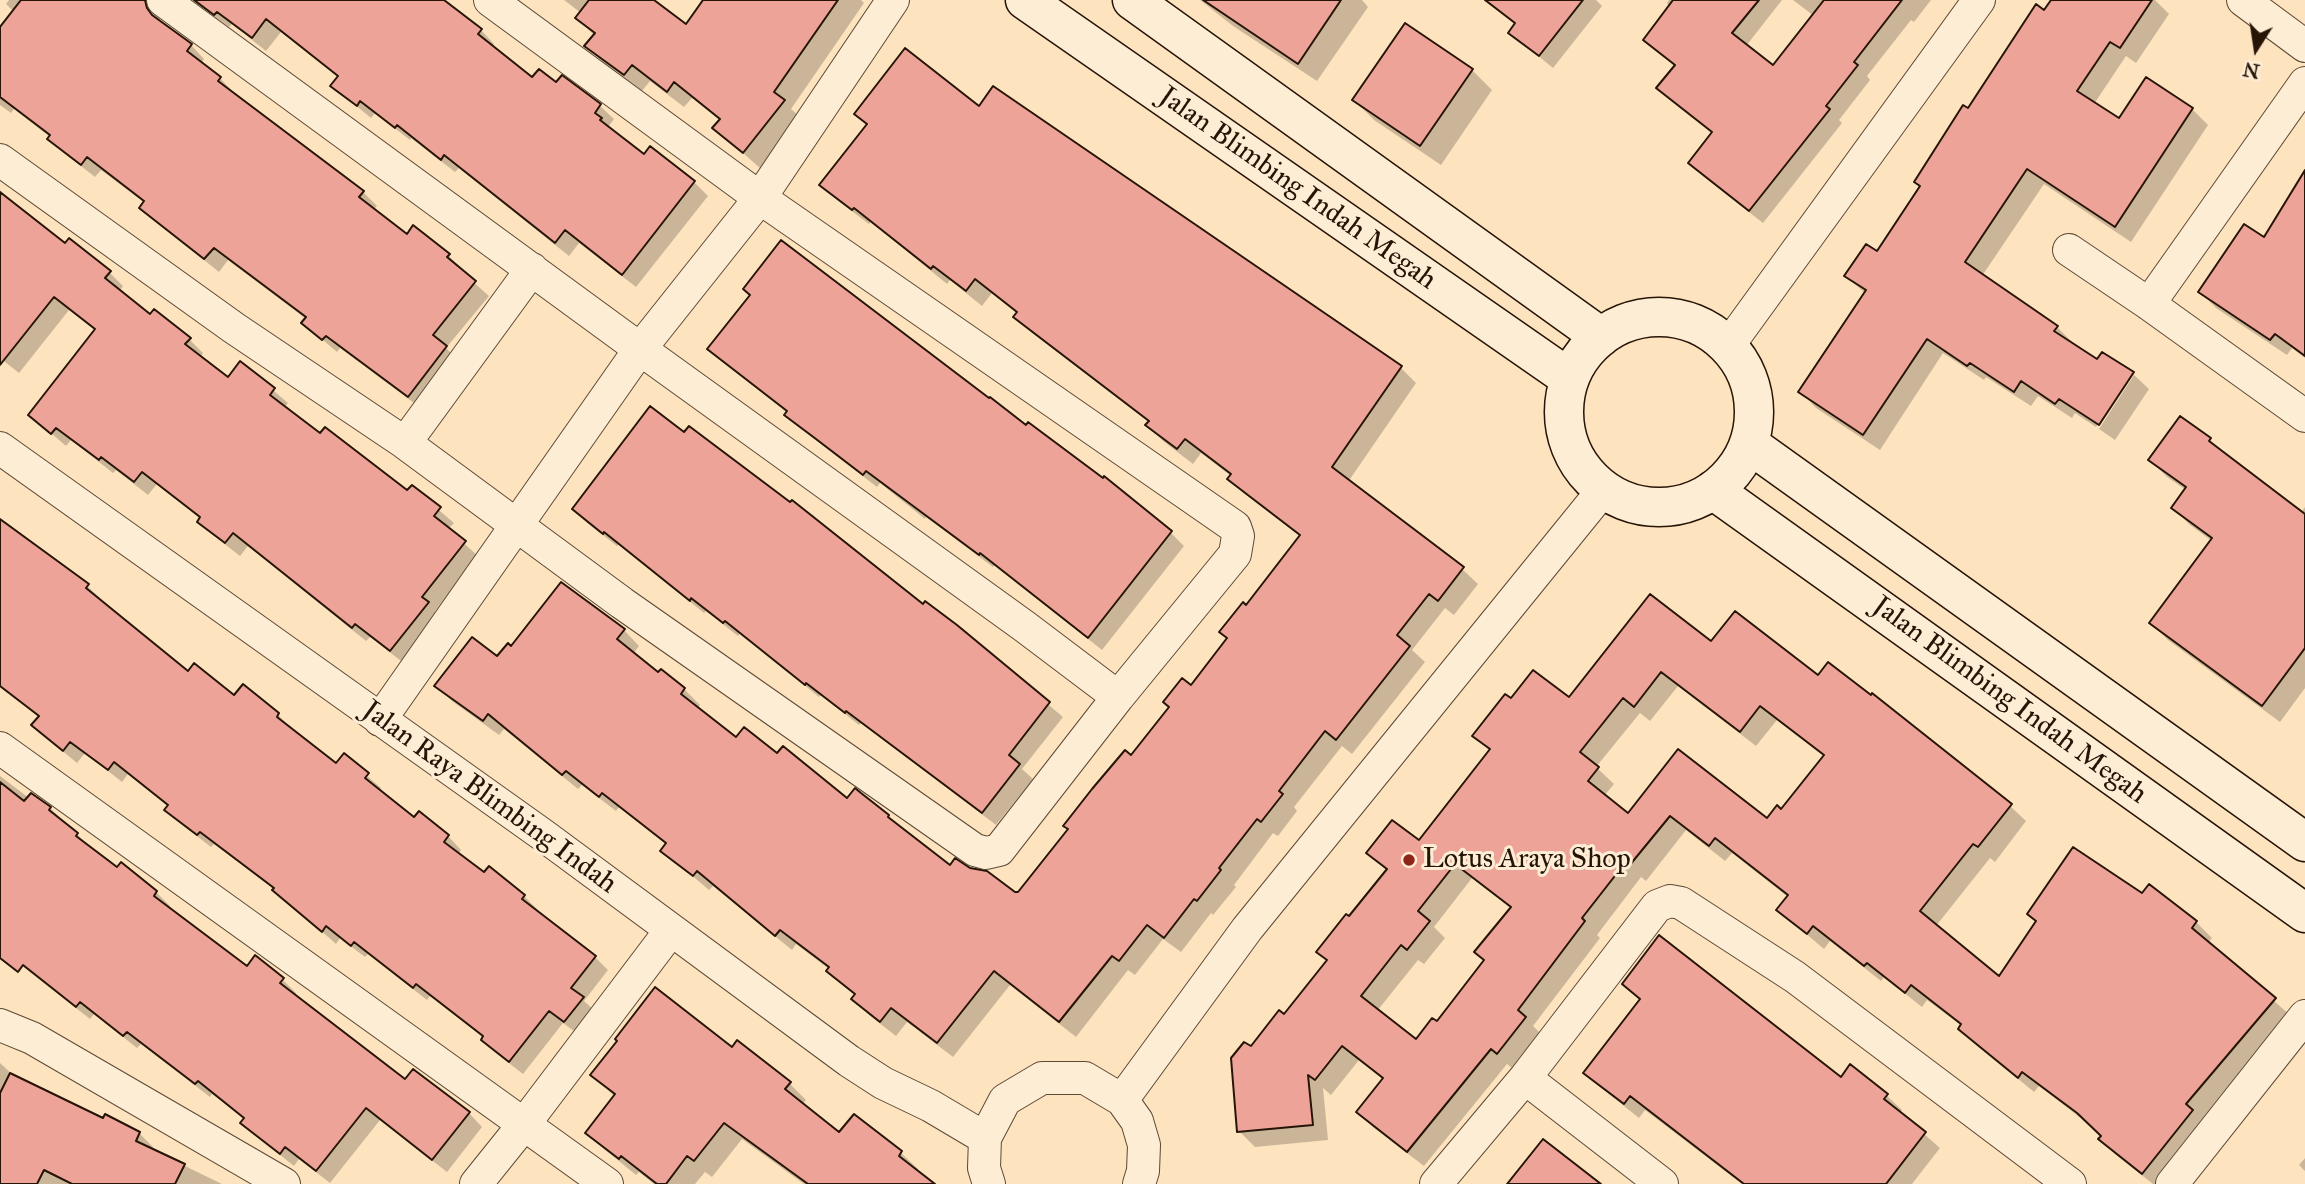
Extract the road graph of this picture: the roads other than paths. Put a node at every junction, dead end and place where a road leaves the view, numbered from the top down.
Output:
1 (163, 0) edge
2 (490, 0) edge
3 (892, 0) edge
4 (1025, 0) edge
5 (1132, 0) edge
6 (1979, 0) edge
7 (2243, 0) edge
8 (2305, 46) edge
9 (2305, 83) edge
10 (0, 160) edge
11 (760, 198) junction
12 (2068, 250) dead end
13 (532, 269) junction
14 (2149, 304) junction
15 (1601, 337) junction
16 (1728, 346) junction
17 (640, 349) junction
18 (1569, 378) junction
19 (2305, 416) edge
20 (405, 443) junction
21 (1749, 444) junction
22 (0, 448) edge
23 (1604, 489) junction
24 (1713, 489) junction
25 (517, 526) junction
26 (1118, 697) junction
27 (380, 720) junction
28 (0, 748) edge
29 (2305, 842) edge
30 (2305, 913) edge
31 (671, 930) junction
32 (0, 1012) edge
33 (2305, 1016) edge
34 (0, 1026) edge
35 (32, 1038) junction
36 (1525, 1078) junction
37 (1122, 1100) junction
38 (525, 1123) junction
39 (985, 1138) junction
40 (1147, 1180) edge
41 (2067, 1183) edge
42 (284, 1184) edge
43 (476, 1184) edge
44 (607, 1184) edge
45 (989, 1184) edge
46 (1436, 1184) edge
47 (1662, 1184) edge
48 (2172, 1184) edge

1 - 13 street
2 - 11 street
3 - 11 street
4 - 18 street, Jalan Blimbing Indah Megah
5 - 15 street, Jalan Blimbing Indah Megah
6 - 16 street
7 - 8 street
9 - 14 street
10 - 20 street
11 - 17 street
11 - 26 street
12 - 14 street
13 - 17 street
13 - 20 street
14 - 19 street
15 - 16 street
15 - 18 street
16 - 21 street
17 - 25 street
17 - 26 street
18 - 23 street
20 - 25 street
21 - 24 street
21 - 29 street, Jalan Blimbing Indah Megah
22 - 27 street, Jalan Raya Blimbing Indah
23 - 24 street
23 - 37 street
24 - 30 street, Jalan Blimbing Indah Megah
25 - 26 street
25 - 27 street
27 - 31 street, Jalan Raya Blimbing Indah
28 - 38 street
31 - 38 street
31 - 39 street, Jalan Raya Blimbing Indah
32 - 35 street
33 - 48 street
34 - 35 street
35 - 42 street
36 - 41 street
36 - 46 street
36 - 47 street
37 - 39 street
37 - 40 street
38 - 43 street
38 - 44 street
39 - 45 street

